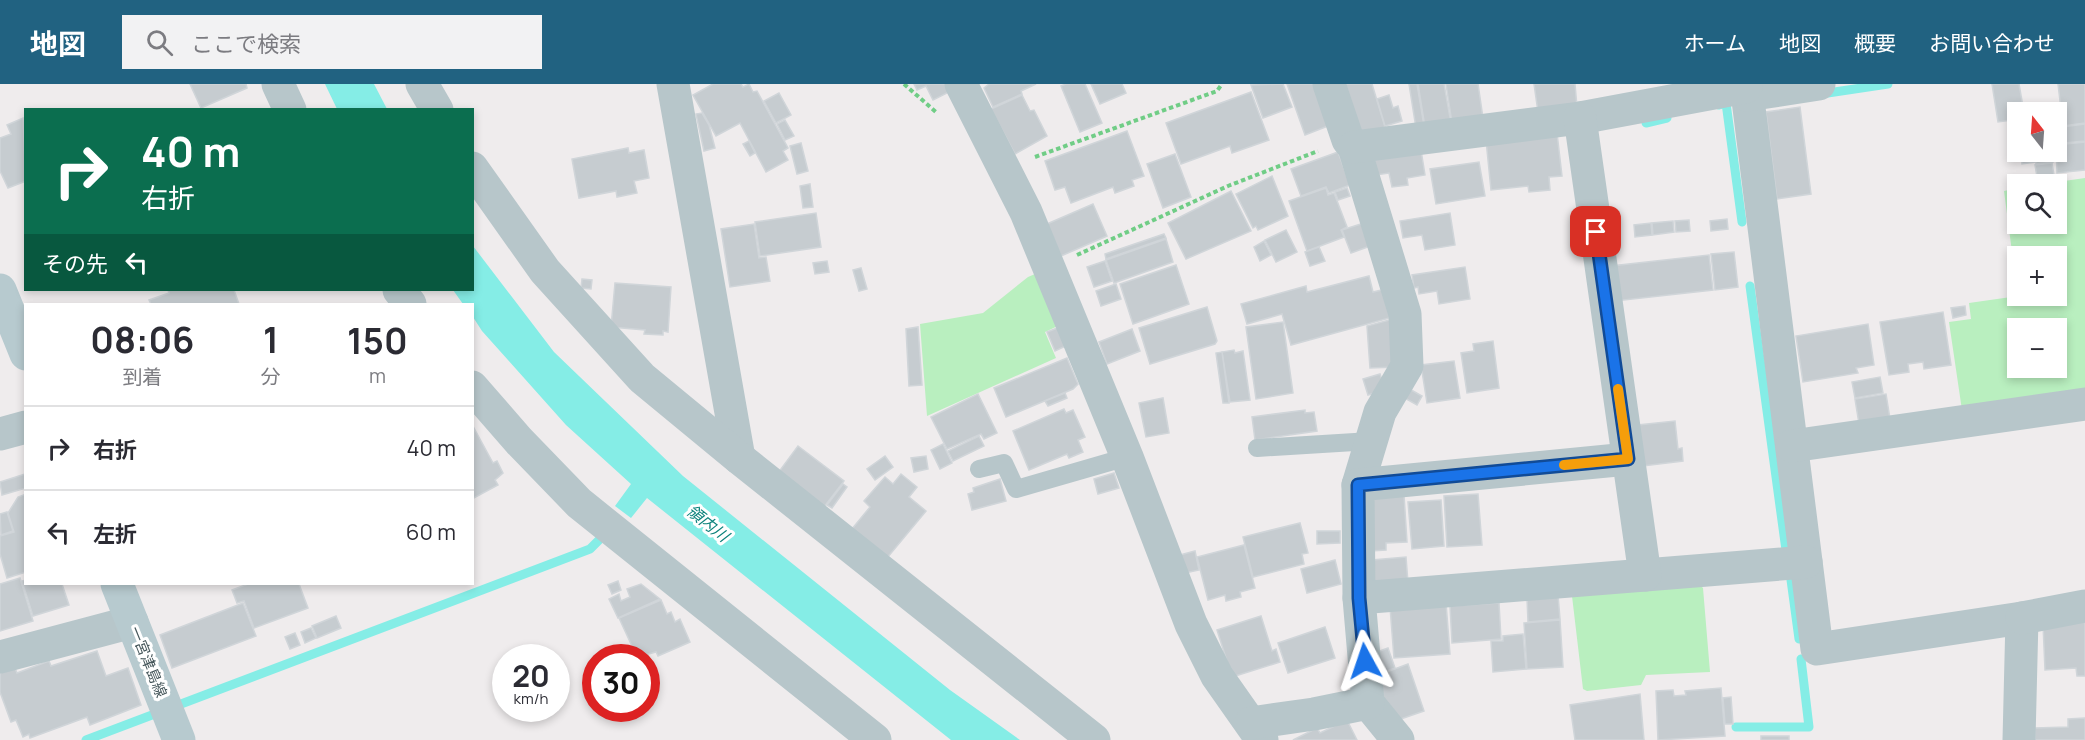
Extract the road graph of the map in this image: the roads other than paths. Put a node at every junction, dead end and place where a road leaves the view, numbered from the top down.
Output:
1 (278, 84) edge
2 (422, 84) edge
3 (673, 84) edge
4 (961, 84) edge
5 (1329, 84) edge
6 (1819, 84) edge
7 (1746, 89) edge
8 (289, 108) edge
9 (436, 108) edge
10 (1580, 118) junction
11 (1351, 143) junction
12 (474, 171) edge
13 (0, 290) edge
14 (400, 291) edge
15 (409, 303) edge
16 (24, 349) edge
17 (474, 389) edge
18 (2085, 404) edge
19 (24, 428) edge
20 (0, 434) edge
21 (1371, 441) junction
22 (1792, 446) junction
23 (1257, 448) dead end
24 (1126, 457) junction
25 (739, 458) junction
26 (1628, 459) junction
27 (979, 469) dead end
28 (1358, 485) junction
29 (1806, 562) junction
30 (1645, 575) junction
31 (117, 585) edge
32 (1359, 598) junction
33 (2085, 606) edge
34 (2022, 618) junction
35 (132, 622) junction
36 (0, 657) edge
37 (822, 699) junction
38 (1368, 703) junction
39 (171, 720) edge
40 (1256, 731) edge
41 (840, 740) edge
42 (875, 740) edge
43 (1094, 740) edge
44 (1398, 740) edge
45 (2019, 740) edge

1 - 8 street
2 - 9 street
3 - 25 street
4 - 24 street
5 - 11 street
6 - 7 street
7 - 10 street
7 - 22 street
10 - 11 street
10 - 26 street
11 - 21 street
12 - 25 street
13 - 16 main road
14 - 15 street
17 - 37 street
18 - 22 street
19 - 20 street
21 - 23 lane
21 - 28 street
22 - 29 street
24 - 27 lane
24 - 40 street
25 - 43 street
26 - 28 street
26 - 30 street
28 - 32 street
29 - 30 street
29 - 34 street
30 - 32 street
31 - 35 main road, 一宮津島線
32 - 38 street
33 - 34 street
34 - 45 street
35 - 36 street
35 - 39 main road, 一宮津島線
37 - 41 street
37 - 42 street
38 - 40 street
38 - 44 street

